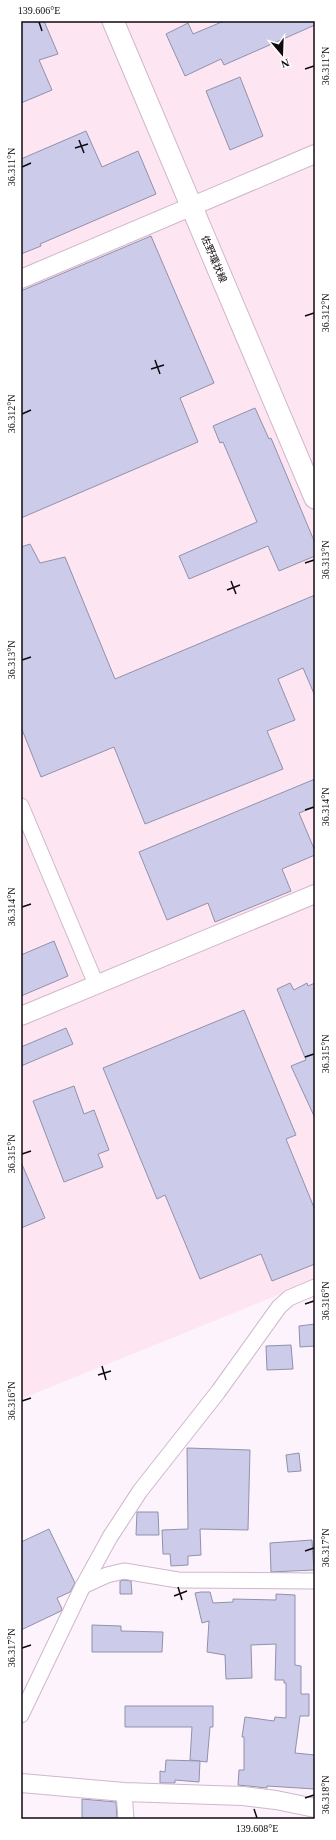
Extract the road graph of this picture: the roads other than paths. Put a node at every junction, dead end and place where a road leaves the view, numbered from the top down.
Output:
1 (113, 21) edge
2 (315, 154) edge
3 (192, 206) junction
4 (21, 279) edge
5 (315, 498) edge
6 (21, 806) edge
7 (315, 894) edge
8 (96, 984) junction
9 (21, 1016) edge
10 (315, 1287) edge
11 (315, 1581) edge
12 (83, 1586) junction
13 (21, 1715) edge
14 (21, 1783) edge
15 (124, 1792) junction
16 (315, 1808) edge
17 (126, 1819) edge

1 - 3 main road, 佐野環状線
2 - 3 street
3 - 4 street
3 - 5 main road, 佐野環状線
6 - 8 street
7 - 8 street
8 - 9 street
10 - 12 street
11 - 12 street
12 - 13 street
14 - 15 street
15 - 16 street
15 - 17 street

